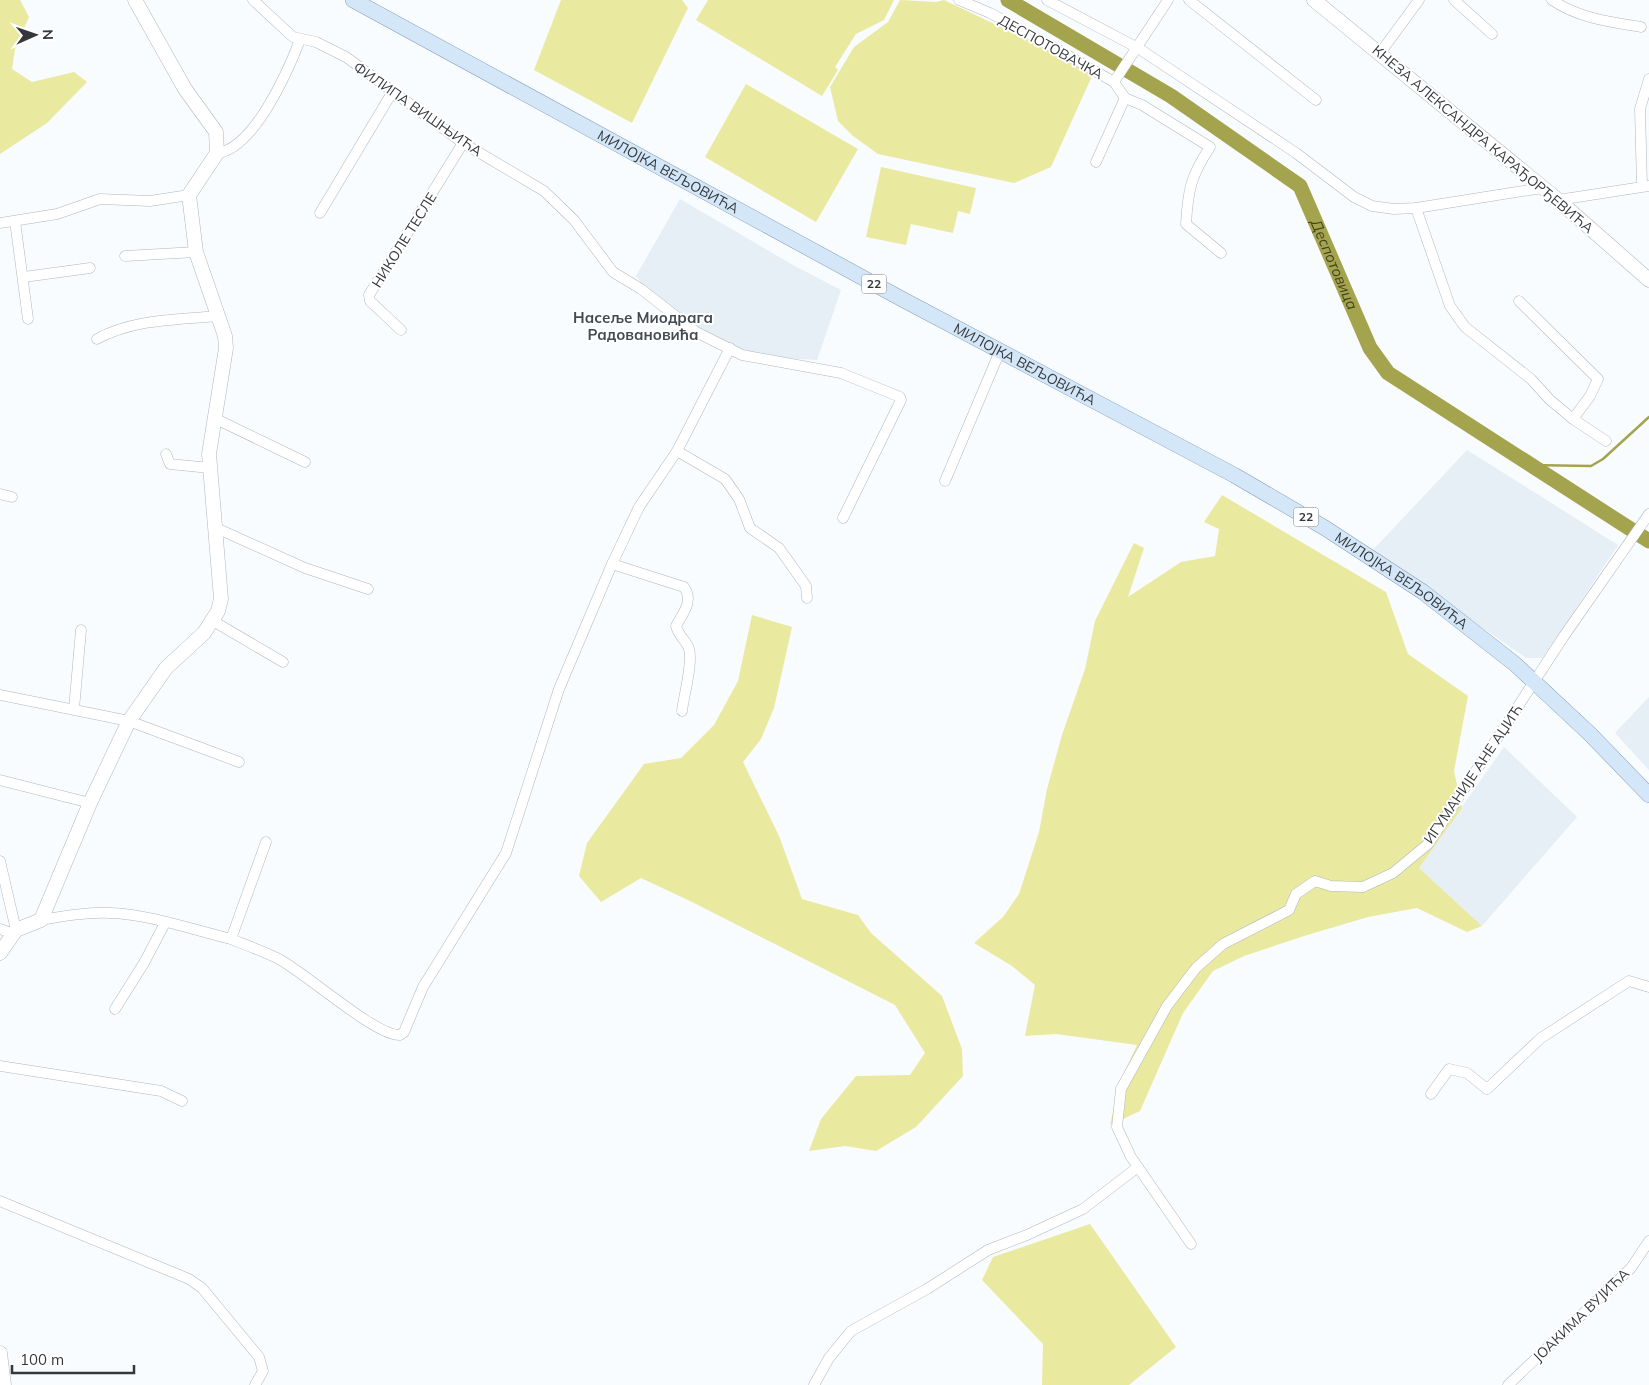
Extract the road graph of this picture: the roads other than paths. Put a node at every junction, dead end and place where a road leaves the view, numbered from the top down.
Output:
1 (135, 0) edge
2 (253, 0) edge
3 (352, 0) edge
4 (959, 0) edge
5 (1047, 0) edge
6 (1168, 0) edge
7 (1189, 0) edge
8 (1314, 0) edge
9 (1419, 0) edge
10 (1454, 0) edge
11 (1552, 0) edge
12 (1641, 27) dead end
13 (1492, 34) dead end
14 (300, 40) junction
15 (1135, 52) junction
16 (1380, 53) junction
17 (1116, 80) junction
18 (1647, 82) edge
19 (394, 91) junction
20 (1125, 98) junction
21 (1316, 100) dead end
22 (463, 143) junction
23 (217, 153) junction
24 (1096, 162) dead end
25 (1647, 185) edge
26 (1542, 188) junction
27 (189, 195) junction
28 (1558, 200) junction
29 (1416, 208) junction
30 (320, 213) dead end
31 (15, 222) junction
32 (0, 223) edge
33 (196, 252) junction
34 (1221, 254) dead end
35 (125, 256) dead end
36 (90, 268) dead end
37 (24, 277) junction
38 (1649, 280) edge
39 (1519, 301) dead end
40 (216, 316) junction
41 (28, 319) dead end
42 (401, 330) dead end
43 (97, 339) dead end
44 (730, 348) junction
45 (1000, 352) junction
46 (214, 418) junction
47 (1572, 419) junction
48 (1606, 441) dead end
49 (677, 451) junction
50 (166, 454) dead end
51 (305, 462) dead end
52 (210, 468) junction
53 (945, 481) dead end
54 (0, 494) edge
55 (12, 497) dead end
56 (1647, 517) edge
57 (843, 518) dead end
58 (214, 527) junction
59 (612, 564) junction
60 (368, 589) dead end
61 (807, 598) dead end
62 (213, 621) junction
63 (81, 630) dead end
64 (283, 662) dead end
65 (1535, 681) junction
66 (0, 695) edge
67 (74, 710) junction
68 (682, 711) dead end
69 (129, 721) junction
70 (240, 762) dead end
71 (0, 780) edge
72 (1649, 795) edge
73 (90, 803) junction
74 (266, 842) dead end
75 (0, 861) edge
76 (41, 920) junction
77 (165, 924) junction
78 (9, 931) edge
79 (231, 939) junction
80 (0, 953) edge
81 (1649, 987) edge
82 (115, 1010) dead end
83 (0, 1066) edge
84 (1432, 1094) dead end
85 (182, 1101) dead end
86 (1138, 1167) junction
87 (0, 1201) edge
88 (1649, 1241) edge
89 (1191, 1244) dead end
90 (0, 1353) edge
91 (4, 1385) edge
92 (256, 1385) edge
93 (814, 1385) edge
94 (1508, 1385) edge

1 - 23 street
2 - 14 street, ФИЛИПА ВИШЊИЋА
3 - 45 main road, МИЛОЈКА ВЕЉОВИЋА / 22
4 - 17 street, ДЕСПОТОВАЧКА
5 - 15 street
6 - 15 street
7 - 21 street
8 - 16 street, КНЕЗА АЛЕКСАНДРА КАРАЂОРЂЕВИЋА
9 - 16 street
10 - 13 street
11 - 12 street
14 - 19 street, ФИЛИПА ВИШЊИЋА
14 - 23 street
15 - 17 street
15 - 29 street
16 - 26 street, КНЕЗА АЛЕКСАНДРА КАРАЂОРЂЕВИЋА
17 - 20 street
18 - 25 street
19 - 22 street, ФИЛИПА ВИШЊИЋА
19 - 30 street
20 - 24 street
20 - 34 street
22 - 42 street, НИКОЛЕ ТЕСЛЕ
22 - 44 street, ФИЛИПА ВИШЊИЋА
23 - 27 street
25 - 28 street
26 - 28 street, КНЕЗА АЛЕКСАНДРА КАРАЂОРЂЕВИЋА
26 - 29 street
27 - 31 street
27 - 33 street
28 - 38 street, КНЕЗА АЛЕКСАНДРА КАРАЂОРЂЕВИЋА
29 - 47 street
31 - 32 street
31 - 37 street
33 - 35 street
33 - 40 street
36 - 37 street
37 - 41 street
39 - 47 street
40 - 43 street
40 - 46 street
44 - 49 street
44 - 57 street, ФИЛИПА ВИШЊИЋА
45 - 53 street
45 - 65 main road, МИЛОЈКА ВЕЉОВИЋА / 22
46 - 51 street
46 - 52 street
47 - 48 street
49 - 59 street
49 - 61 street
50 - 52 street
52 - 58 street
54 - 55 street
56 - 65 street, ИГУМАНИЈЕ АНЕ АЏИЋ
58 - 60 street
58 - 62 street
59 - 68 street
59 - 79 street
62 - 64 street
62 - 69 street
63 - 67 street
65 - 72 main road, МИЛОЈКА ВЕЉОВИЋА / 22
65 - 86 street, ИГУМАНИЈЕ АНЕ АЏИЋ
66 - 67 street
67 - 69 street
69 - 70 street
69 - 73 street
71 - 73 street
73 - 76 street
74 - 79 street
75 - 78 street
76 - 77 street
76 - 78 street
77 - 79 street
77 - 82 street
78 - 80 street
81 - 84 street
83 - 85 street
86 - 89 street, ИГУМАНИЈЕ АНЕ АЏИЋ
86 - 93 street
87 - 92 street
88 - 94 street, ЈОАКИМА ВУЈИЋА
90 - 91 street

